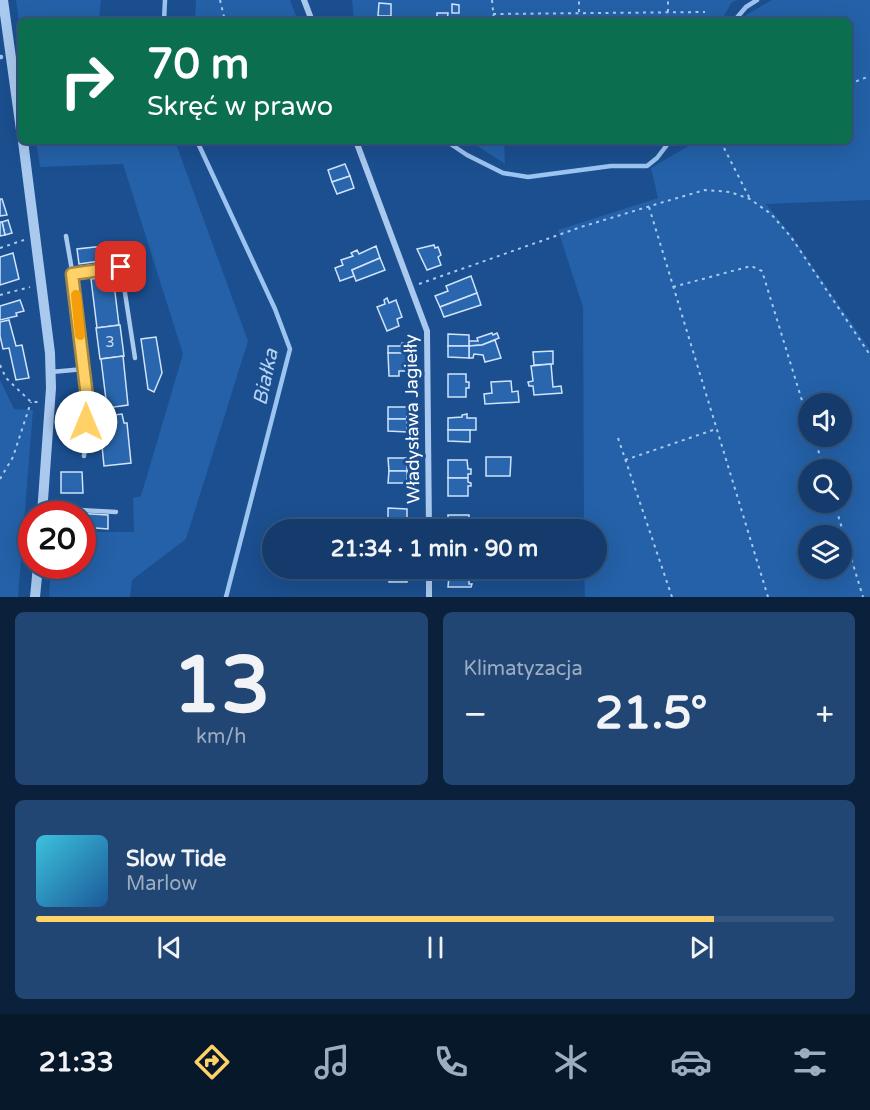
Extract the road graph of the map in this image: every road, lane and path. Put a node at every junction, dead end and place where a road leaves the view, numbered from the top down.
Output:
1 (3, 0) edge
2 (219, 0) edge
3 (304, 0) edge
4 (492, 0) edge
5 (579, 0) edge
6 (668, 0) edge
7 (668, 12) junction
8 (705, 12) dead end
9 (579, 13) junction
10 (493, 14) junction
11 (224, 18) edge
12 (311, 18) edge
13 (494, 18) edge
14 (870, 76) edge
15 (852, 83) edge
16 (18, 108) edge
17 (22, 144) edge
18 (357, 144) edge
19 (722, 144) edge
20 (750, 199) junction
21 (649, 207) junction
22 (36, 236) junction
23 (66, 236) dead end
24 (0, 248) edge
25 (72, 274) junction
26 (41, 283) junction
27 (411, 286) junction
28 (673, 287) junction
29 (0, 295) edge
30 (870, 356) edge
31 (135, 358) dead end
32 (0, 365) edge
33 (84, 369) junction
34 (50, 372) junction
35 (800, 393) edge
36 (31, 402) junction
37 (50, 402) junction
38 (716, 429) junction
39 (618, 438) dead end
40 (84, 456) dead end
41 (625, 460) junction
42 (0, 479) edge
43 (44, 501) edge
44 (96, 512) edge
45 (116, 512) dead end
46 (837, 513) edge
47 (429, 519) edge
48 (37, 579) edge
49 (429, 579) edge
50 (35, 597) edge
51 (429, 597) edge
52 (672, 597) edge
53 (768, 597) edge
54 (863, 597) edge

1 - 16 street
2 - 11 path
3 - 12 street
4 - 10 path
5 - 9 path
6 - 7 path
7 - 8 path
7 - 9 path
9 - 10 path
10 - 13 path
14 - 15 path
17 - 22 street
18 - 27 street, Władysława Jagiełły
19 - 20 path
20 - 21 path
20 - 30 path
21 - 27 path
21 - 28 path
22 - 24 path
22 - 26 street
23 - 25 lane
25 - 31 lane
25 - 33 lane
26 - 29 path
26 - 34 street
27 - 47 street, Władysława Jagiełły
28 - 35 path
28 - 38 path
32 - 36 path
33 - 34 lane
33 - 40 lane
34 - 37 street
36 - 37 path
36 - 42 path
37 - 43 street
38 - 41 path
38 - 53 path
39 - 41 path
41 - 52 path
44 - 45 lane
46 - 54 path
48 - 50 street
49 - 51 street

